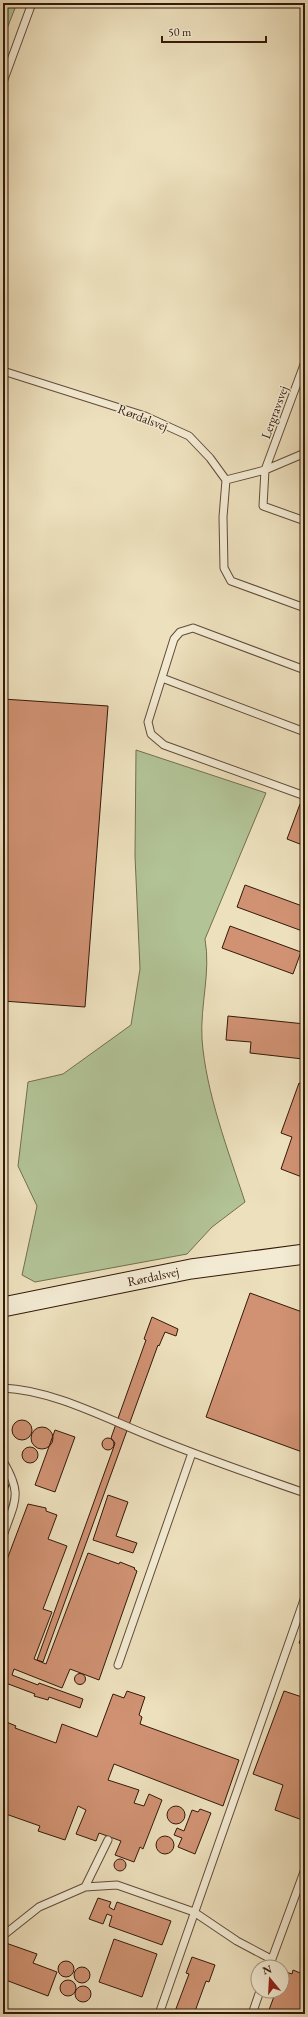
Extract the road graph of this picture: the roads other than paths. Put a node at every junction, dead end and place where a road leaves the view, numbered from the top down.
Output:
1 (32, 3) edge
2 (3, 82) edge
3 (305, 362) edge
4 (3, 371) edge
5 (305, 453) edge
6 (265, 470) junction
7 (226, 480) junction
8 (305, 521) edge
9 (305, 608) edge
10 (305, 670) edge
11 (162, 678) junction
12 (305, 732) edge
13 (305, 796) edge
14 (305, 1254) edge
15 (3, 1307) edge
16 (3, 1388) edge
17 (192, 1453) junction
18 (3, 1461) edge
19 (305, 1493) edge
20 (3, 1536) edge
21 (305, 1597) edge
22 (118, 1665) dead end
23 (108, 1840) dead end
24 (305, 1869) edge
25 (85, 1887) junction
26 (194, 1912) junction
27 (3, 1933) edge
28 (271, 1959) joint
29 (257, 1999) edge
30 (159, 2014) edge
31 (252, 2014) edge

1 - 2 lane
3 - 6 lane, Lergravsvej
4 - 7 lane, Rørdalsvej
5 - 6 lane
6 - 7 lane
6 - 8 lane, Lergravsvej
7 - 9 lane
10 - 11 lane
11 - 12 lane
11 - 13 lane
14 - 15 street, Rørdalsvej
16 - 17 lane
17 - 19 lane
17 - 22 lane
18 - 20 lane
21 - 26 lane
23 - 25 lane
24 - 28 lane
25 - 26 lane
25 - 27 lane
26 - 28 lane
26 - 30 lane
29 - 31 lane

